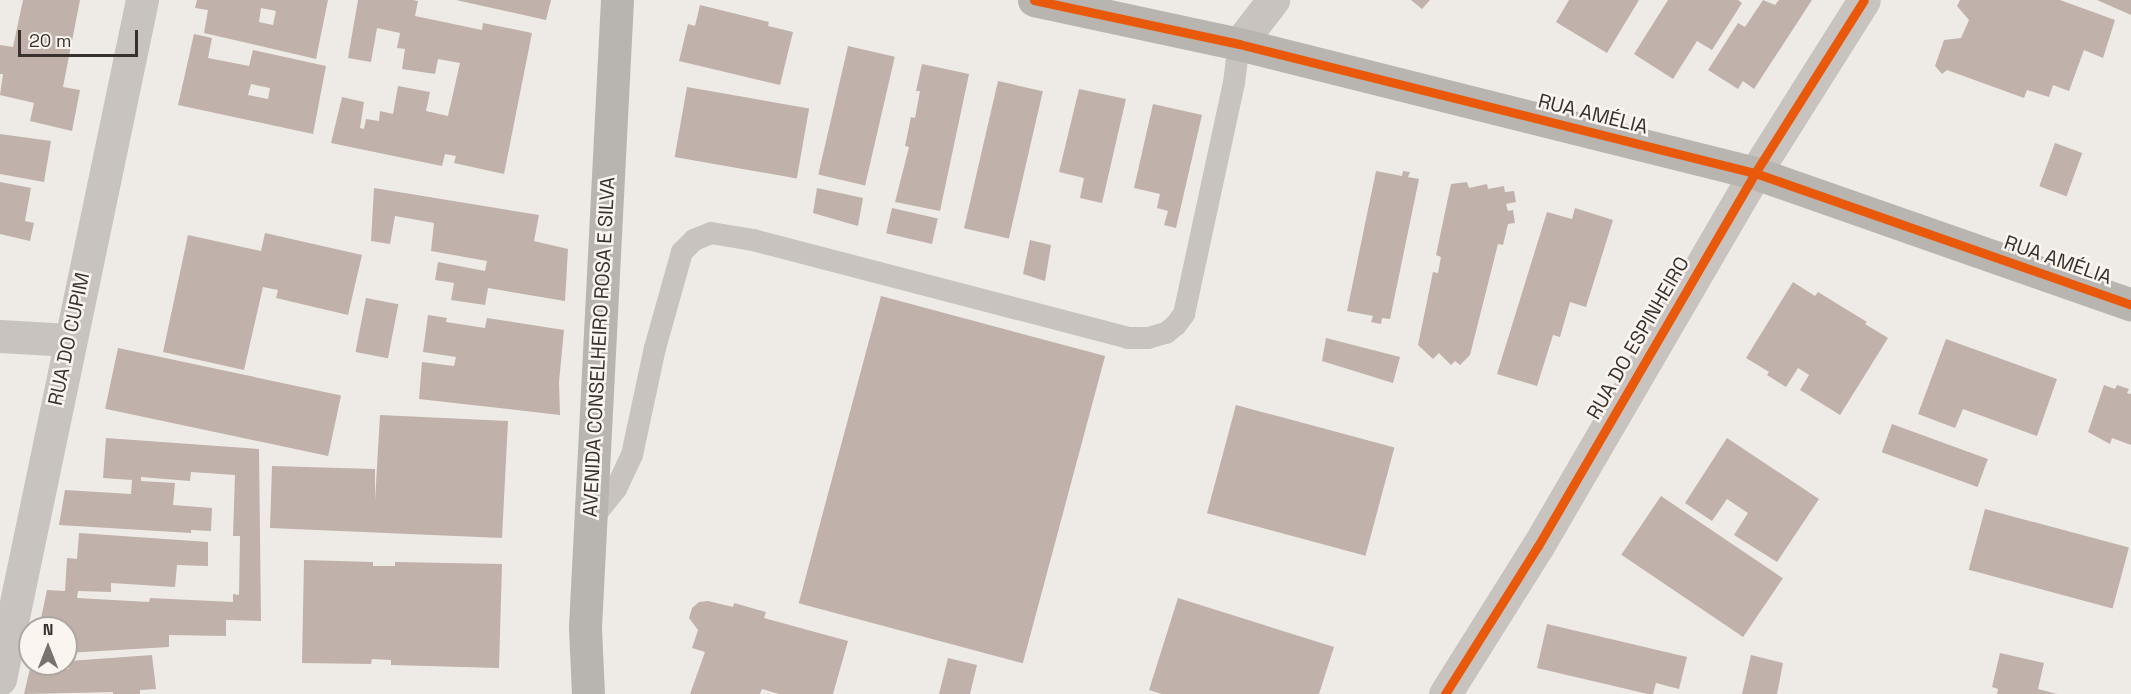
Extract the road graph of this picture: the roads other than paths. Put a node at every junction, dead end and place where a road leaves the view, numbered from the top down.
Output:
1 (142, 0) edge
2 (617, 0) edge
3 (1034, 0) edge
4 (1273, 0) edge
5 (1864, 0) edge
6 (1239, 44) junction
7 (1755, 173) junction
8 (2131, 305) edge
9 (0, 336) edge
10 (69, 340) junction
11 (590, 521) junction
12 (0, 679) edge
13 (588, 694) edge
14 (1445, 694) edge

1 - 10 street, RUA DO CUPIM
2 - 11 main road, AVENIDA CONSELHEIRO ROSA E SILVA
3 - 6 main road, RUA AMÉLIA
4 - 6 street
5 - 7 street, RUA DO ESPINHEIRO
6 - 7 main road, RUA AMÉLIA
6 - 11 lane
7 - 8 main road, RUA AMÉLIA
7 - 14 street, RUA DO ESPINHEIRO
9 - 10 street
10 - 12 street, RUA DO CUPIM
11 - 13 main road, AVENIDA CONSELHEIRO ROSA E SILVA

